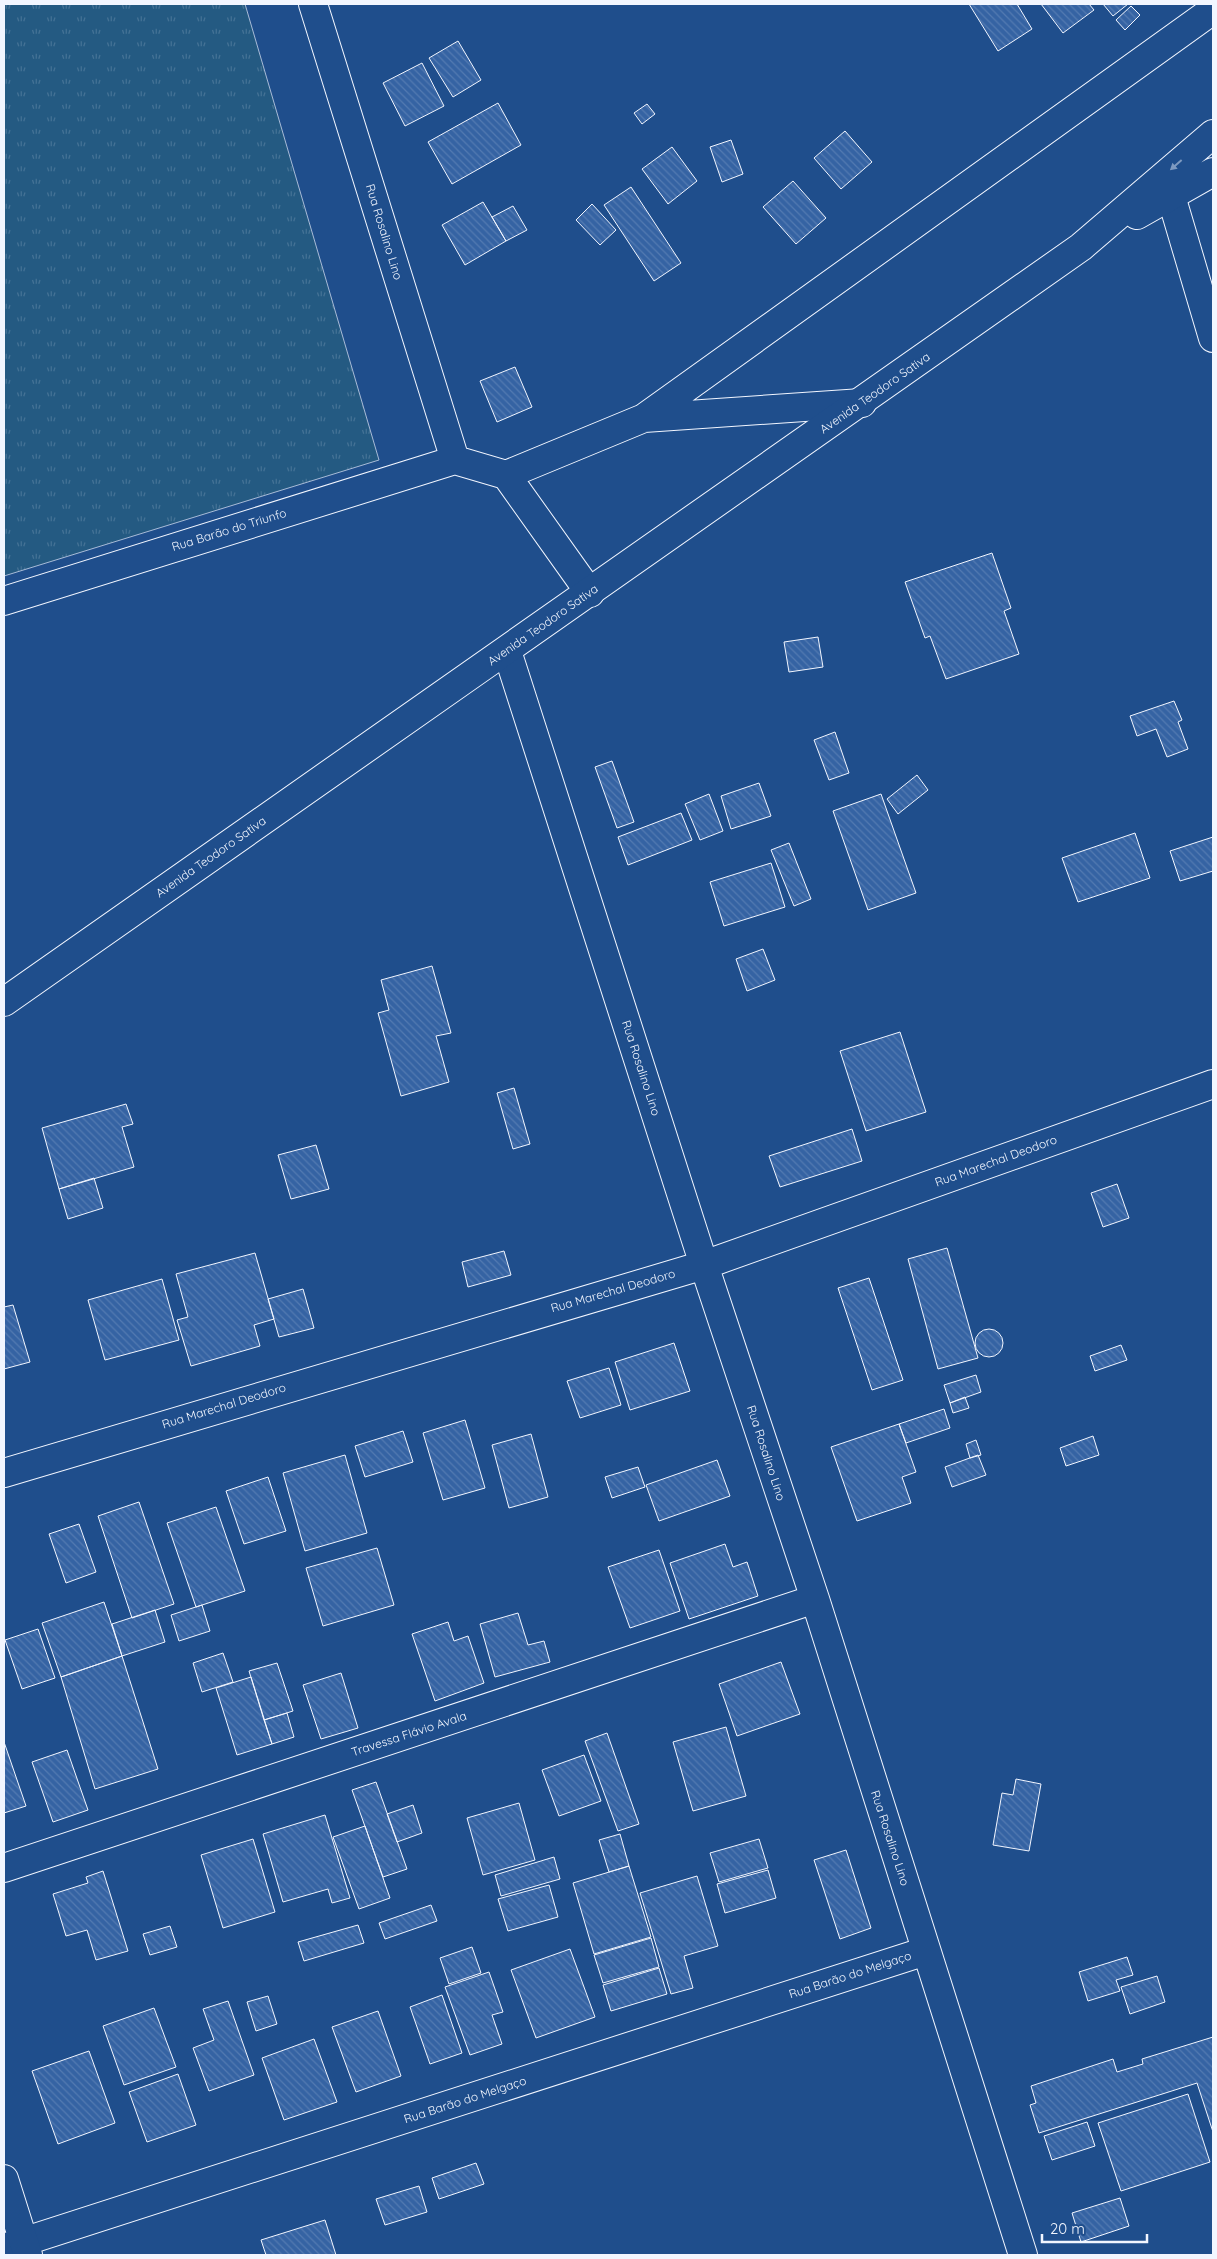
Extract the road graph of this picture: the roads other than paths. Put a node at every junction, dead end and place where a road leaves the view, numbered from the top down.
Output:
1 (313, 4) edge
2 (1213, 10) edge
3 (1213, 134) edge
4 (1213, 172) edge
5 (1171, 196) junction
6 (1081, 247) junction
7 (1213, 338) edge
8 (862, 402) junction
9 (644, 418) junction
10 (455, 460) junction
11 (506, 475) junction
12 (590, 593) junction
13 (4, 601) edge
14 (507, 651) junction
15 (4, 1002) edge
16 (1213, 1084) edge
17 (704, 1264) junction
18 (4, 1473) edge
19 (815, 1599) junction
20 (4, 1868) edge
21 (926, 1950) junction
22 (4, 2179) edge
23 (19, 2249) edge
24 (1023, 2255) edge

1 - 10 street, Rua Rosalino Lino
2 - 9 street
3 -> 6 street, Avenida Teodoro Sativa
4 - 5 street, Avenida Teodoro Sativa
5 - 6 street, Avenida Teodoro Sativa
5 - 7 street
6 - 8 street, Avenida Teodoro Sativa
8 - 9 street
8 - 12 street, Avenida Teodoro Sativa
9 - 11 street
10 - 11 street
10 - 13 street, Rua Barão do Triunfo
11 - 12 street
12 - 14 street, Avenida Teodoro Sativa
14 - 15 street, Avenida Teodoro Sativa
14 - 17 street, Rua Rosalino Lino
16 - 17 street, Rua Marechal Deodoro
17 - 18 street, Rua Marechal Deodoro
17 - 19 street, Rua Rosalino Lino
19 - 20 street, Travessa Flávio Avala
19 - 21 street, Rua Rosalino Lino
21 - 23 street, Rua Barão do Melgaço
21 - 24 street, Rua Rosalino Lino
22 - 23 street

